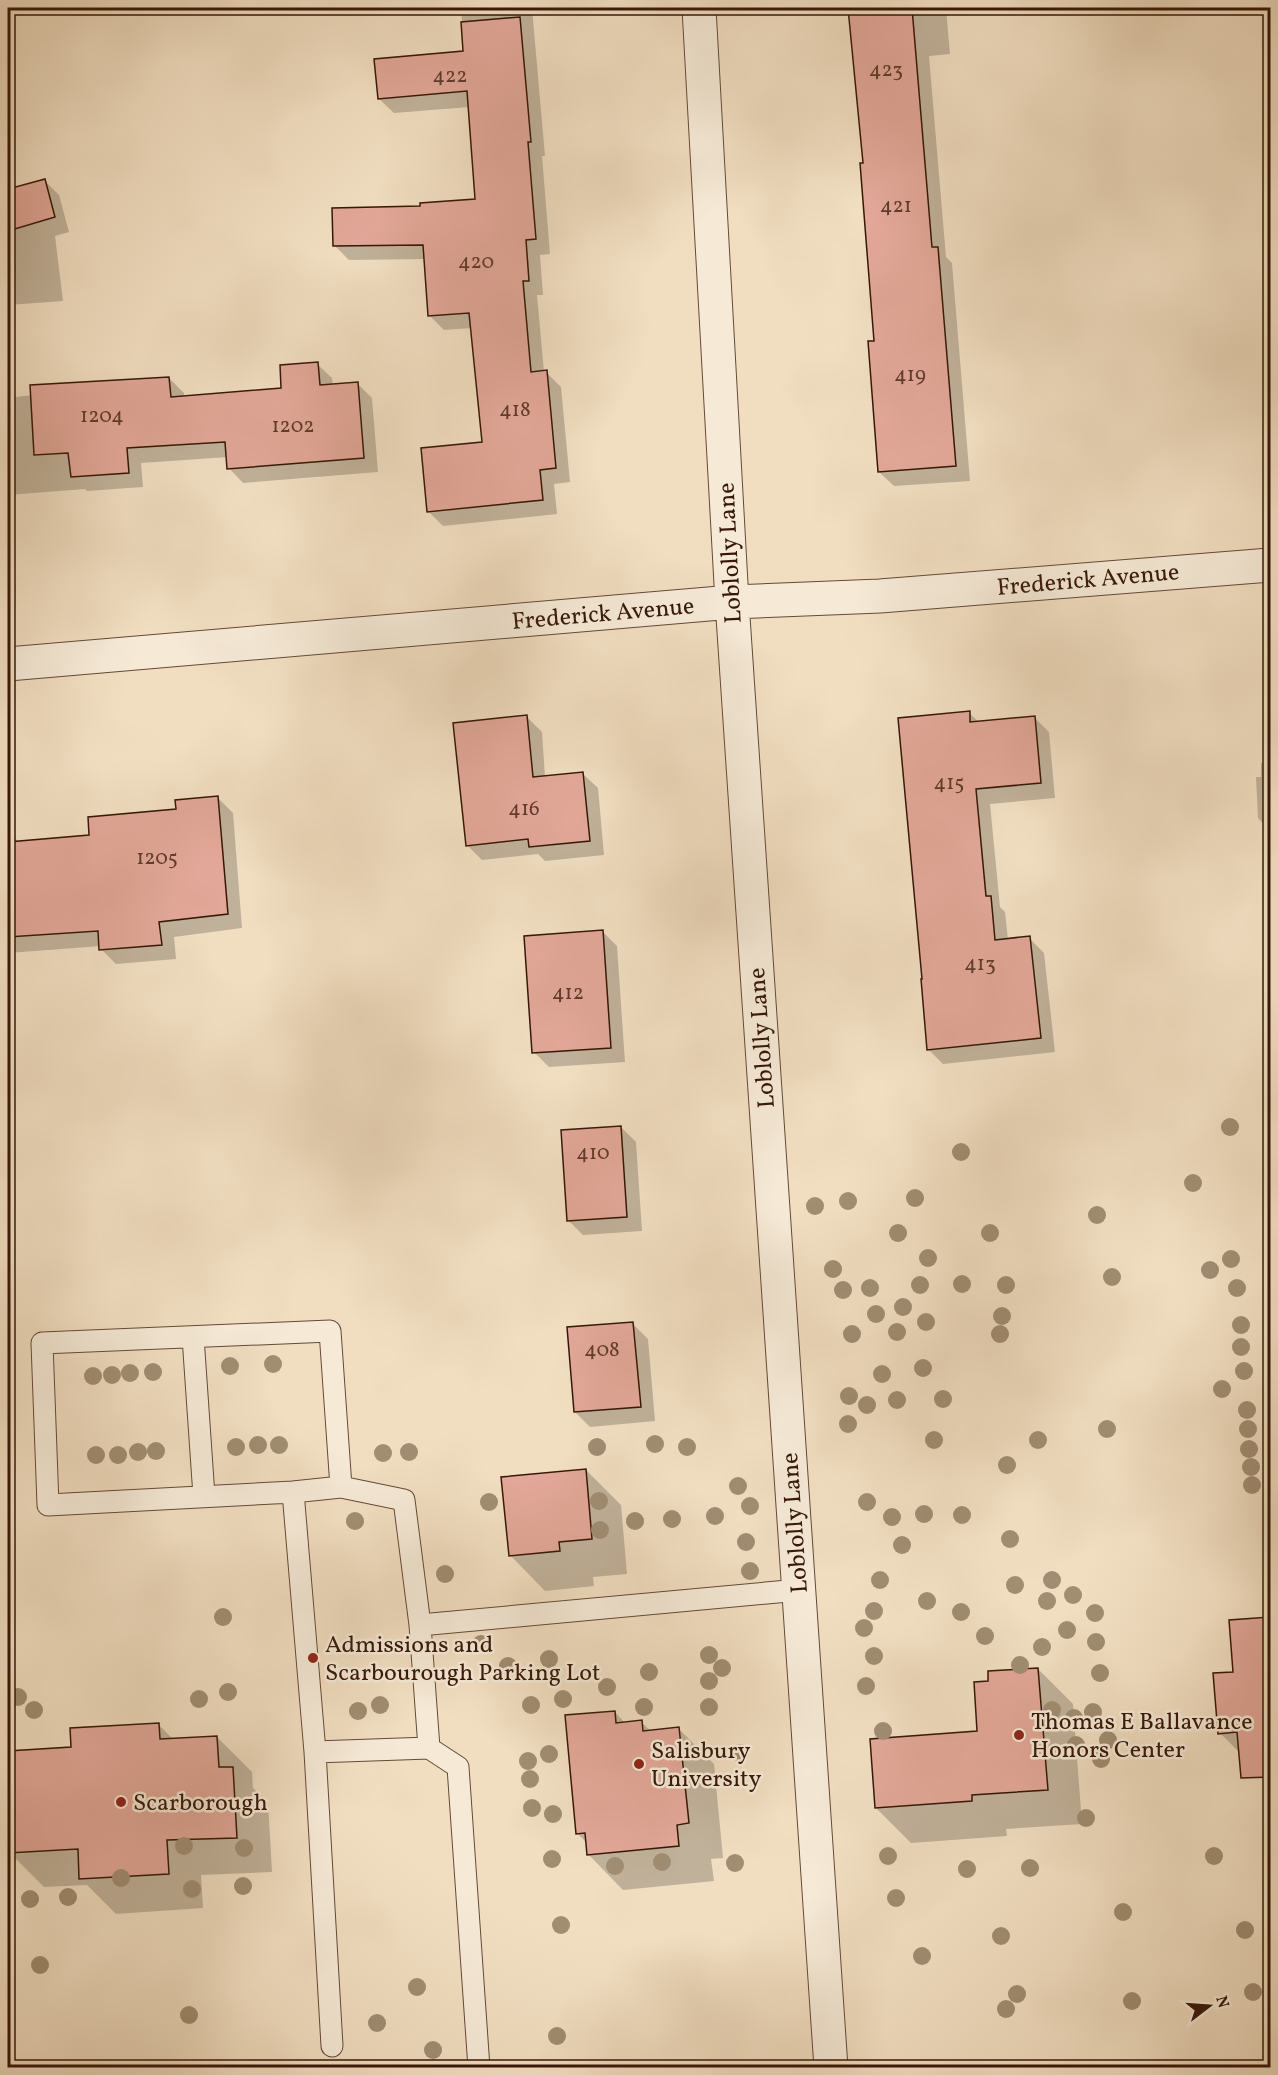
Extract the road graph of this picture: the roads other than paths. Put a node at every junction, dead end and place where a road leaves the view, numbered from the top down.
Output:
1 (699, 8) edge
2 (1270, 565) edge
3 (732, 602) junction
4 (8, 664) edge
5 (193, 1336) junction
6 (341, 1487) junction
7 (293, 1492) junction
8 (204, 1496) junction
9 (799, 1590) junction
10 (420, 1625) junction
11 (429, 1748) junction
12 (315, 1752) junction
13 (332, 2046) dead end
14 (478, 2067) edge
15 (831, 2067) edge

1 - 3 street, Loblolly Lane
2 - 3 street, Frederick Avenue
3 - 4 street, Frederick Avenue
3 - 9 street, Loblolly Lane
5 - 6 lane
5 - 8 lane
5 - 8 lane
6 - 7 lane
6 - 10 lane
7 - 8 lane
7 - 12 lane
9 - 10 lane
9 - 15 street, Loblolly Lane
10 - 11 lane
11 - 12 lane
11 - 14 lane
12 - 13 lane

